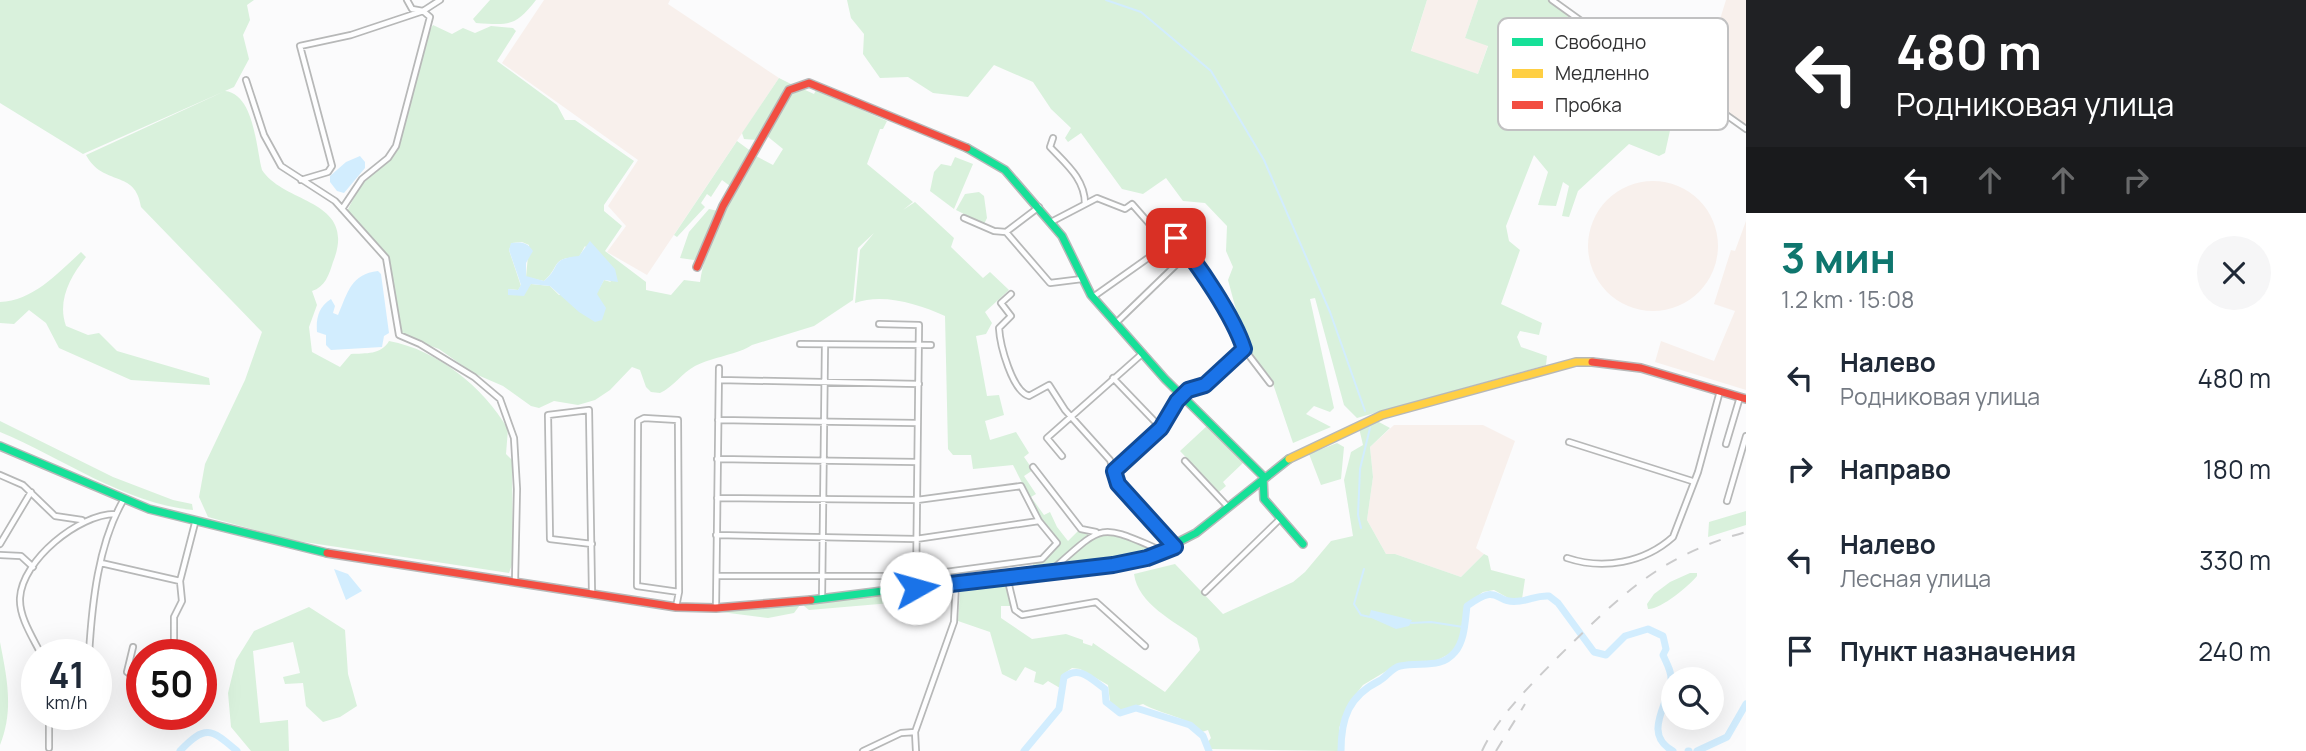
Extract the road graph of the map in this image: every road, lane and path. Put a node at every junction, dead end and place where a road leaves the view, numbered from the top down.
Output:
1 (407, 0) edge
2 (440, 0) edge
3 (1552, 0) edge
4 (423, 11) junction
5 (1577, 18) edge
6 (246, 80) dead end
7 (1728, 116) edge
8 (1746, 129) edge
9 (1053, 138) dead end
10 (301, 180) junction
11 (1085, 204) junction
12 (1039, 207) junction
13 (342, 209) junction
14 (964, 218) dead end
15 (1051, 222) junction
16 (1006, 232) junction
17 (1161, 232) junction
18 (1165, 246) junction
19 (1188, 252) junction
20 (1176, 260) junction
21 (697, 267) dead end
22 (1082, 279) junction
23 (1011, 294) dead end
24 (1093, 297) junction
25 (1117, 322) junction
26 (879, 324) dead end
27 (800, 344) dead end
28 (825, 345) junction
29 (919, 345) junction
30 (931, 345) dead end
31 (1244, 349) junction
32 (1143, 353) junction
33 (719, 368) dead end
34 (1113, 378) junction
35 (719, 380) junction
36 (824, 383) junction
37 (1270, 383) dead end
38 (919, 384) junction
39 (1720, 391) junction
40 (1182, 396) junction
41 (1743, 398) edge
42 (1072, 416) junction
43 (718, 420) junction
44 (824, 421) junction
45 (917, 423) junction
46 (1161, 428) junction
47 (1746, 436) edge
48 (1569, 442) dead end
49 (1726, 444) dead end
50 (0, 446) edge
51 (1062, 456) dead end
52 (718, 459) junction
53 (824, 460) junction
54 (1185, 461) dead end
55 (917, 462) junction
56 (1033, 467) dead end
57 (1114, 471) junction
58 (0, 475) edge
59 (1263, 476) junction
60 (1692, 481) junction
61 (31, 492) junction
62 (717, 498) junction
63 (823, 498) junction
64 (124, 499) junction
65 (916, 500) junction
66 (1727, 501) dead end
67 (1228, 508) junction
68 (115, 513) junction
69 (1280, 518) junction
70 (83, 520) junction
71 (1039, 521) junction
72 (195, 523) junction
73 (1096, 532) junction
74 (716, 535) junction
75 (823, 536) junction
76 (916, 538) junction
77 (0, 544) edge
78 (592, 544) junction
79 (1303, 544) dead end
80 (1175, 547) junction
81 (1164, 552) junction
82 (0, 555) edge
83 (1567, 558) dead end
84 (1030, 562) junction
85 (101, 563) junction
86 (33, 566) junction
87 (1050, 572) junction
88 (1031, 575) junction
89 (717, 576) junction
90 (916, 576) junction
91 (823, 577) junction
92 (1007, 577) junction
93 (180, 580) junction
94 (515, 582) junction
95 (956, 583) junction
96 (916, 588) junction
97 (679, 592) junction
98 (1205, 592) dead end
99 (592, 593) junction
100 (822, 599) junction
101 (676, 607) junction
102 (716, 608) junction
103 (34, 639) edge
104 (91, 639) edge
105 (174, 639) edge
106 (1145, 646) dead end
107 (49, 730) edge
108 (915, 732) junction
109 (49, 748) dead end
110 (863, 751) edge
111 (916, 751) edge

1 - 4 street
2 - 4 street
3 - 5 street
4 - 10 street
4 - 13 street
6 - 10 street
7 - 8 street
9 - 11 street
10 - 13 street
11 - 15 street
11 - 17 street
12 - 15 main road
12 - 16 street
12 - 21 main road
13 - 94 street
14 - 16 street
15 - 22 main road
16 - 22 street
17 - 18 street
17 - 19 street
18 - 20 street
18 - 24 street
19 - 20 street
19 - 31 street
20 - 25 street
22 - 24 main road
23 - 42 street
24 - 25 main road
25 - 32 main road
26 - 29 street
27 - 28 street
28 - 29 street
28 - 36 street
29 - 30 street
29 - 38 street
31 - 37 street
31 - 40 street
32 - 34 street
32 - 40 main road
33 - 35 street
34 - 42 street
34 - 46 street
35 - 36 street
35 - 43 street
36 - 38 street
36 - 44 street
38 - 45 street
39 - 41 main road
39 - 59 main road
39 - 60 street
40 - 46 street
40 - 59 main road
41 - 49 street
42 - 51 street
42 - 57 street
43 - 44 street
43 - 52 street
44 - 45 street
44 - 53 street
45 - 55 street
46 - 57 street
47 - 66 street
48 - 60 street
50 - 64 main road
52 - 53 street
52 - 62 street
53 - 55 street
53 - 63 street
54 - 67 street
55 - 65 street
56 - 73 street
57 - 80 street
58 - 61 street
59 - 67 main road
59 - 69 main road
60 - 83 street
61 - 70 street
61 - 77 street
62 - 63 street
62 - 74 street
63 - 65 street
63 - 75 street
64 - 68 street
64 - 72 main road
65 - 71 street
65 - 76 street
67 - 80 main road
68 - 70 street
68 - 85 street
69 - 79 main road
69 - 98 street
70 - 86 street
71 - 76 street
71 - 84 street
72 - 93 street
72 - 94 main road
73 - 81 street
73 - 87 street
74 - 75 street
74 - 89 street
75 - 76 street
75 - 91 street
76 - 90 street
78 - 78 street
78 - 99 street
80 - 81 main road
81 - 87 main road
82 - 86 street
84 - 88 street
84 - 90 street
85 - 93 street
85 - 104 street
86 - 103 street
87 - 88 main road
88 - 92 main road
89 - 91 street
89 - 102 street
90 - 91 street
90 - 96 street
91 - 100 street
92 - 95 main road
92 - 106 street
93 - 105 street
94 - 99 main road
95 - 96 main road
95 - 108 street
96 - 100 main road
97 - 97 street
97 - 101 street
99 - 101 main road
100 - 102 main road
101 - 102 main road
107 - 109 street
108 - 110 street
108 - 111 street

